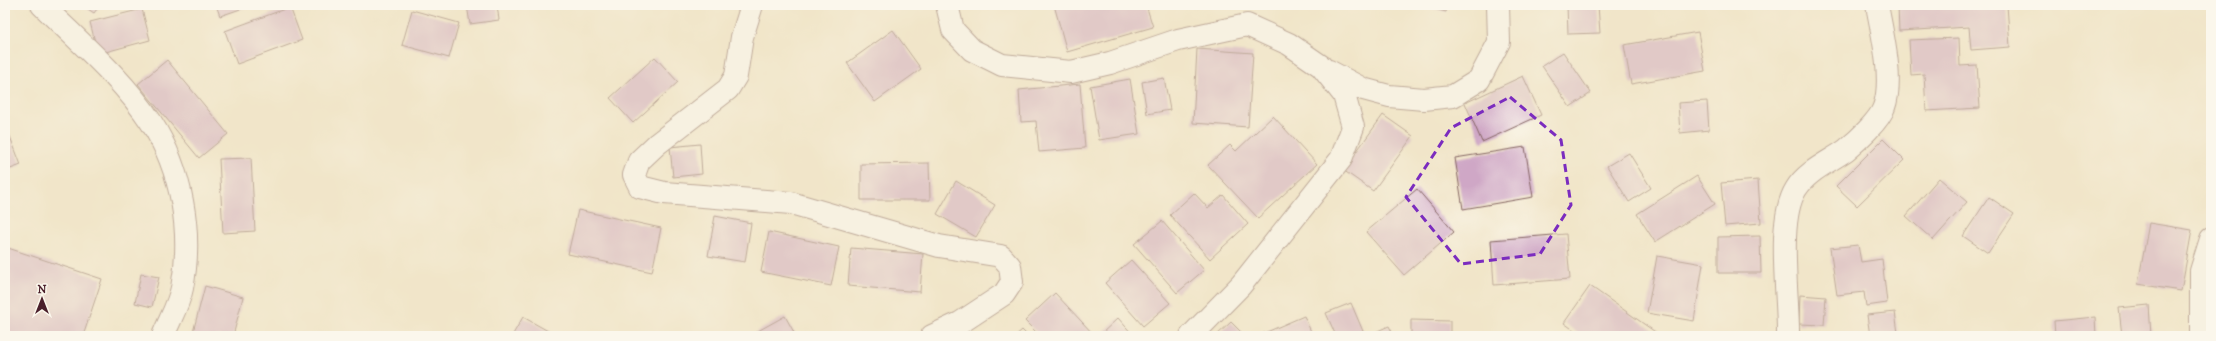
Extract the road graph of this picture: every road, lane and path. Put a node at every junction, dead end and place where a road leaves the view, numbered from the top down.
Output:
1 (42, 5) edge
2 (752, 5) edge
3 (947, 5) edge
4 (1498, 5) edge
5 (1877, 5) edge
6 (1321, 66) junction
7 (2211, 238) edge
8 (163, 336) edge
9 (932, 336) edge
10 (1191, 336) edge
11 (1788, 336) edge
12 (2201, 336) edge

1 - 8 street
2 - 9 street
3 - 6 street
4 - 6 street
5 - 11 street
6 - 10 street
7 - 12 street

